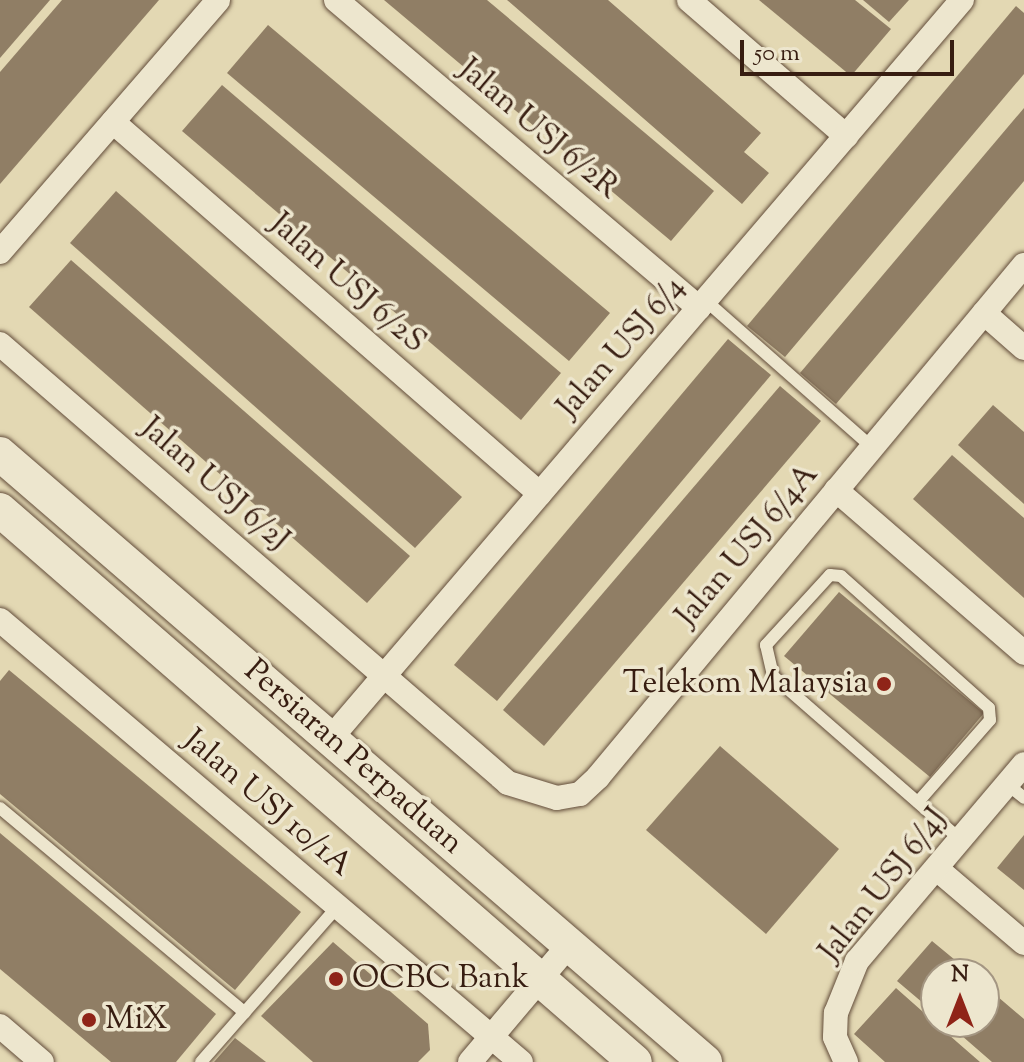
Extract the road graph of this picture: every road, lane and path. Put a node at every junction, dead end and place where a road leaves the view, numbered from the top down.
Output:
1 (218, 0) edge
2 (336, 0) edge
3 (689, 0) edge
4 (962, 0) edge
5 (113, 122) junction
6 (846, 136) junction
7 (0, 252) edge
8 (1024, 265) edge
9 (702, 304) junction
10 (984, 313) junction
11 (0, 344) edge
12 (1024, 348) edge
13 (872, 447) junction
14 (0, 454) edge
15 (836, 490) junction
16 (540, 494) junction
17 (0, 510) edge
18 (3, 629) edge
19 (1024, 653) edge
20 (385, 674) junction
21 (331, 738) junction
22 (1024, 764) edge
23 (1016, 791) edge
24 (918, 802) junction
25 (0, 808) edge
26 (961, 840) junction
27 (937, 869) junction
28 (338, 906) junction
29 (1024, 943) edge
30 (569, 945) junction
31 (539, 980) junction
32 (245, 1013) junction
33 (0, 1026) edge
34 (492, 1037) junction
35 (40, 1061) edge
36 (201, 1062) edge
37 (470, 1062) edge
38 (521, 1062) edge
39 (635, 1062) edge
40 (705, 1062) edge
41 (846, 1062) edge

1 - 5 street
2 - 9 street, Jalan USJ 6/2R
3 - 6 street
4 - 6 street, Jalan USJ 6/4
5 - 7 street
5 - 16 street, Jalan USJ 6/2S
6 - 9 street, Jalan USJ 6/4
8 - 10 street, Jalan USJ 6/4A
9 - 13 lane
9 - 16 street, Jalan USJ 6/4
10 - 12 street
10 - 13 street, Jalan USJ 6/4A
11 - 20 street, Jalan USJ 6/2J
13 - 15 street, Jalan USJ 6/4A
14 - 21 main road, Persiaran Perpaduan
15 - 19 street
15 - 20 street, Jalan USJ 6/4A
16 - 20 street, Jalan USJ 6/4
17 - 31 main road, Persiaran Perpaduan
18 - 28 street, Jalan USJ 10/1A
20 - 21 street, Jalan USJ 6/4
21 - 30 main road, Persiaran Perpaduan
22 - 23 street, Jalan USJ 6/4J
23 - 26 street, Jalan USJ 6/4J
24 - 24 lane
24 - 26 lane
25 - 32 lane
26 - 27 street, Jalan USJ 6/4J
27 - 29 street
27 - 41 street, Jalan USJ 6/4J
28 - 32 lane
28 - 34 street, Jalan USJ 10/1A
30 - 31 street
30 - 40 main road, Persiaran Perpaduan
31 - 34 street
31 - 39 main road, Persiaran Perpaduan
32 - 36 lane
33 - 35 street
34 - 37 street
34 - 38 street, Jalan USJ 10/1A

